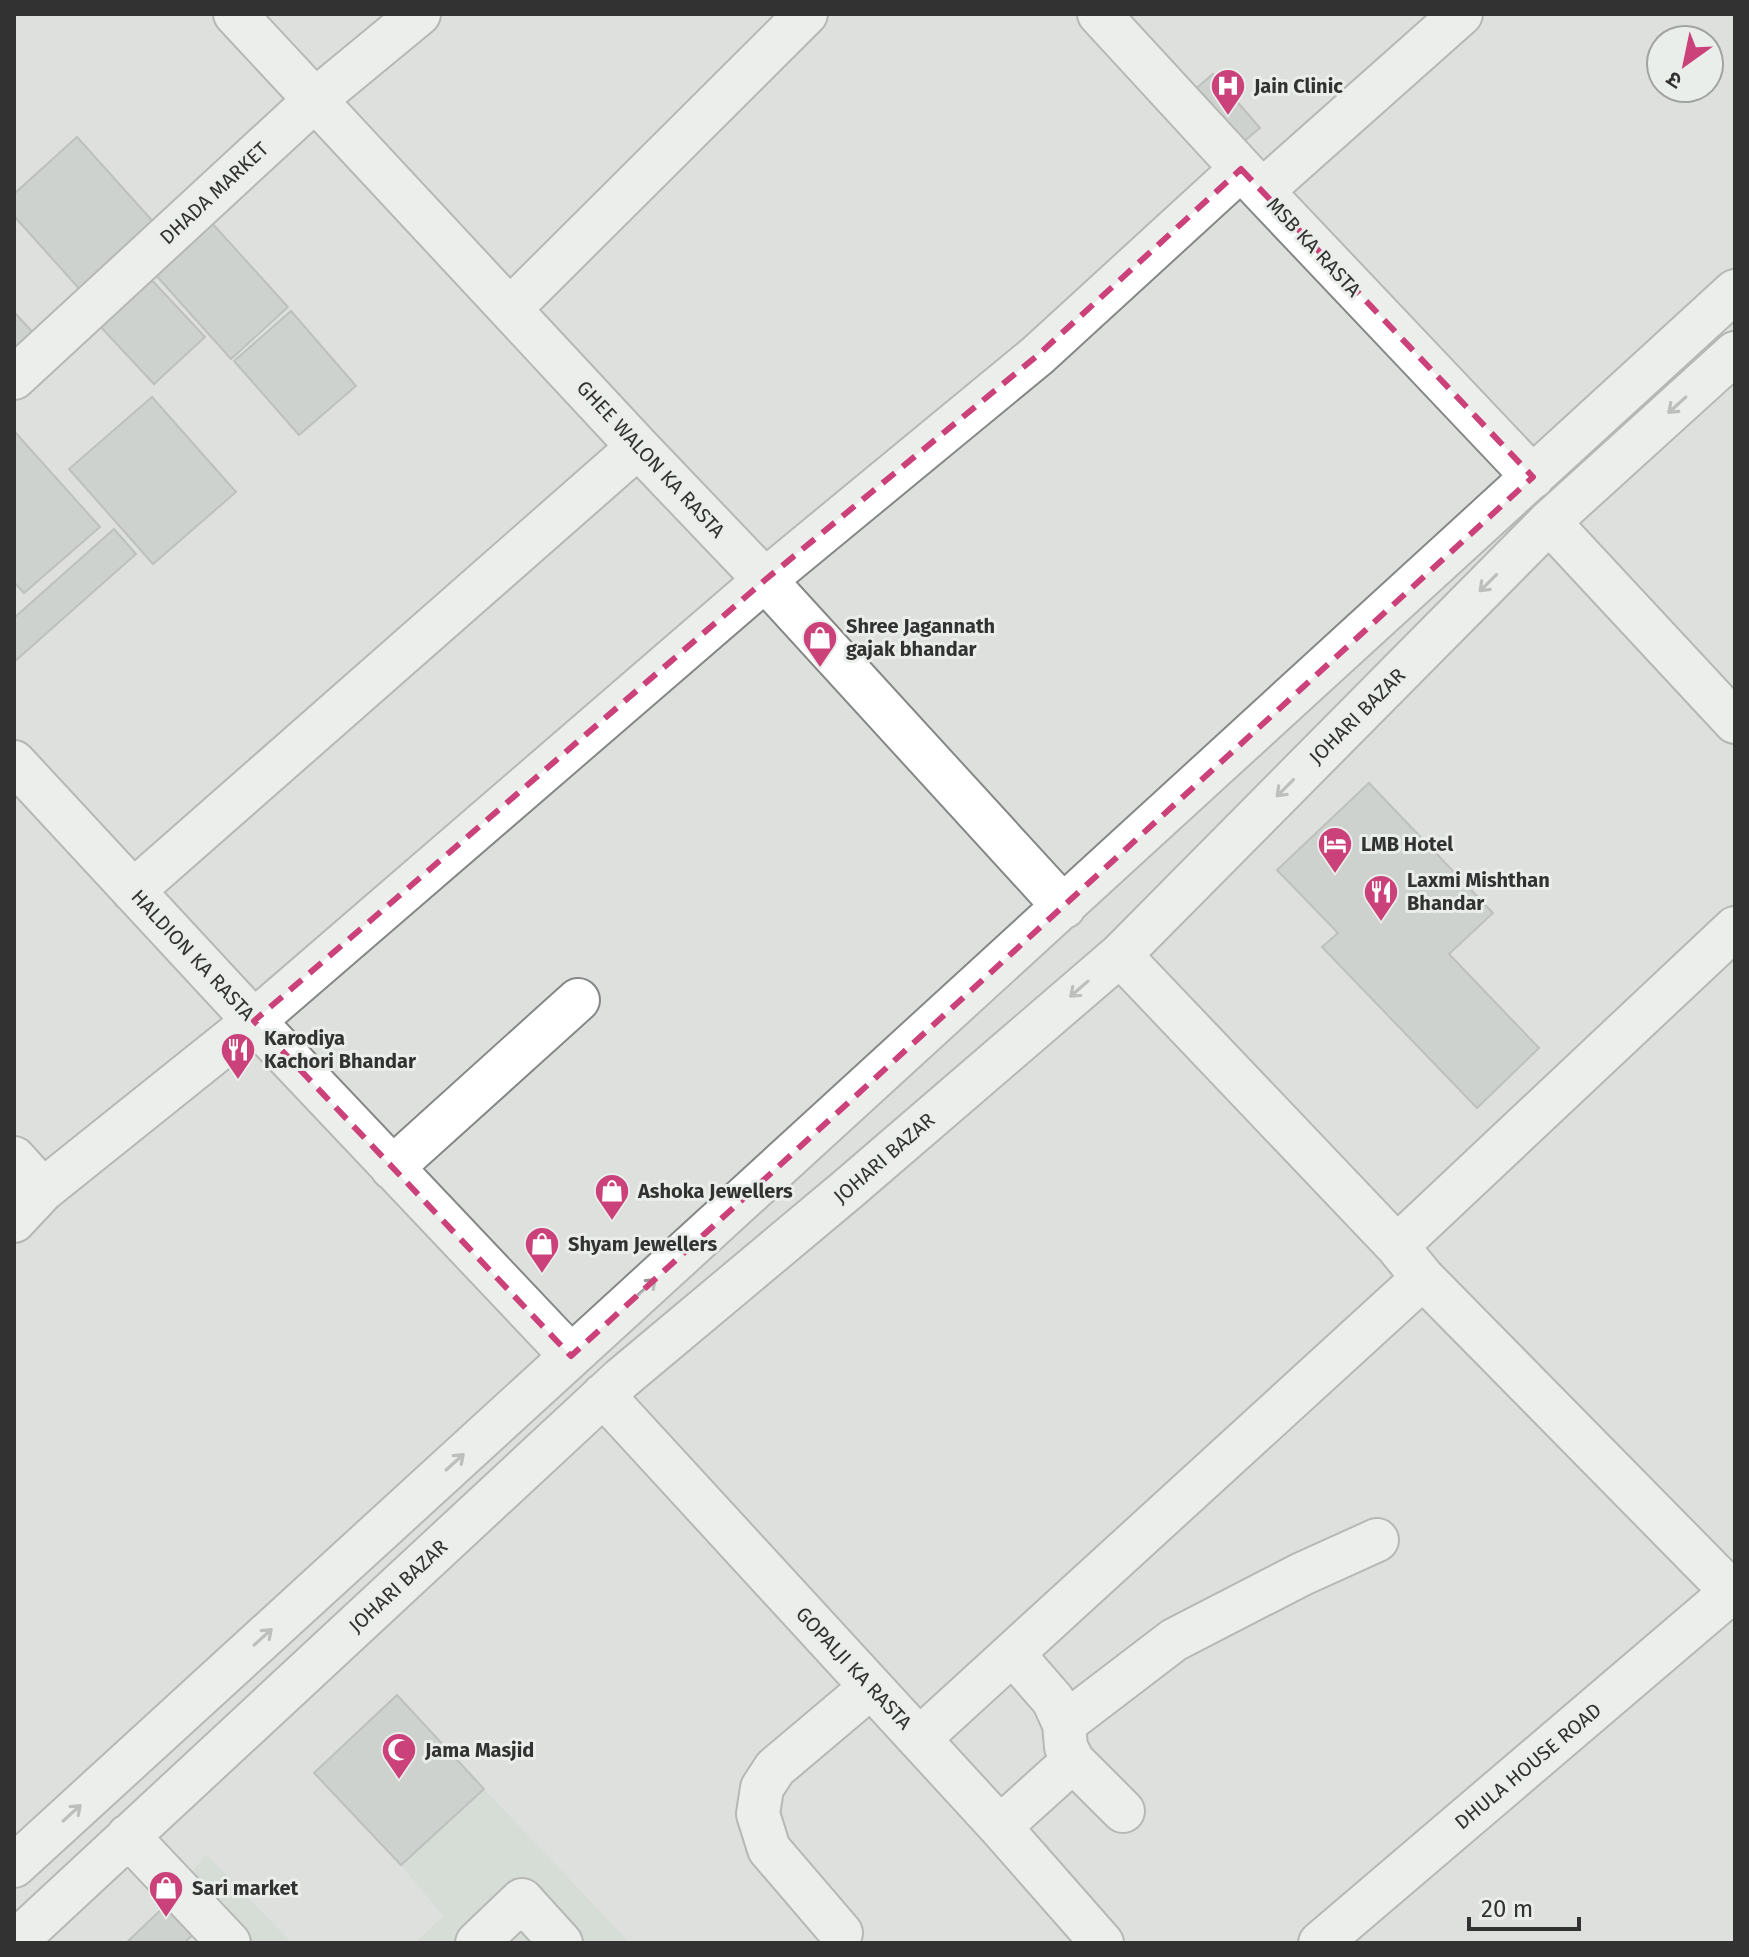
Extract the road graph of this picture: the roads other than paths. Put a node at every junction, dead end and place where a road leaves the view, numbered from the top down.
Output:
1 (235, 14) edge
2 (419, 14) edge
3 (806, 14) edge
4 (1099, 14) edge
5 (1461, 14) edge
6 (316, 99) junction
7 (1252, 180) junction
8 (1735, 291) edge
9 (510, 309) junction
10 (1735, 353) edge
11 (14, 378) edge
12 (638, 447) junction
13 (1533, 477) junction
14 (1549, 522) junction
15 (765, 580) junction
16 (1735, 722) edge
17 (14, 762) edge
18 (133, 891) junction
19 (1064, 907) junction
20 (1735, 928) edge
21 (1120, 955) junction
22 (578, 1000) dead end
23 (254, 1021) junction
24 (14, 1158) edge
25 (392, 1168) junction
26 (43, 1190) junction
27 (14, 1221) edge
28 (1397, 1246) junction
29 (1423, 1278) junction
30 (571, 1356) junction
31 (603, 1395) junction
32 (1377, 1540) dead end
33 (1734, 1592) edge
34 (1013, 1654) junction
35 (871, 1687) junction
36 (919, 1739) junction
37 (1068, 1743) junction
38 (1123, 1811) dead end
39 (1000, 1827) junction
40 (128, 1836) junction
41 (14, 1866) edge
42 (841, 1933) dead end
43 (14, 1943) edge
44 (229, 1943) edge
45 (477, 1943) edge
46 (561, 1943) edge
47 (1102, 1943) edge
48 (1320, 1943) edge

1 - 6 street, GHEE WALON KA RASTA
2 - 6 street, DHADA MARKET
3 - 9 street
4 - 7 street, MSB KA RASTA
5 - 7 street
6 - 9 street, GHEE WALON KA RASTA
6 - 11 street, DHADA MARKET
7 - 13 street, MSB KA RASTA
7 - 15 street
8 - 13 street
9 - 12 street, GHEE WALON KA RASTA
10 -> 14 street, JOHARI BAZAR
12 - 15 street, GHEE WALON KA RASTA
12 - 18 street
13 - 19 street
14 - 16 street
14 -> 21 street, JOHARI BAZAR
15 - 19 street, GHEE WALON KA RASTA
15 - 23 street
17 - 18 street, HALDION KA RASTA
18 - 23 street, HALDION KA RASTA
30 -> 19 street
20 - 28 street
21 - 28 street
21 -> 31 street, JOHARI BAZAR
22 - 25 street
23 - 25 street, HALDION KA RASTA
23 - 26 street
24 - 26 street
25 - 30 street, HALDION KA RASTA
26 - 27 street
28 - 29 street
29 - 33 street
29 - 34 street
41 -> 30 street
31 - 35 street, GOPALJI KA RASTA
31 - 40 street, JOHARI BAZAR
32 - 37 street
33 - 48 street, DHULA HOUSE ROAD
34 - 36 street
34 - 37 street
35 - 36 street, GOPALJI KA RASTA
35 - 42 street
36 - 39 street, GOPALJI KA RASTA
37 - 38 street
37 - 39 street
39 - 47 street, GOPALJI KA RASTA
40 - 43 street, JOHARI BAZAR
40 - 44 street
45 - 46 street

